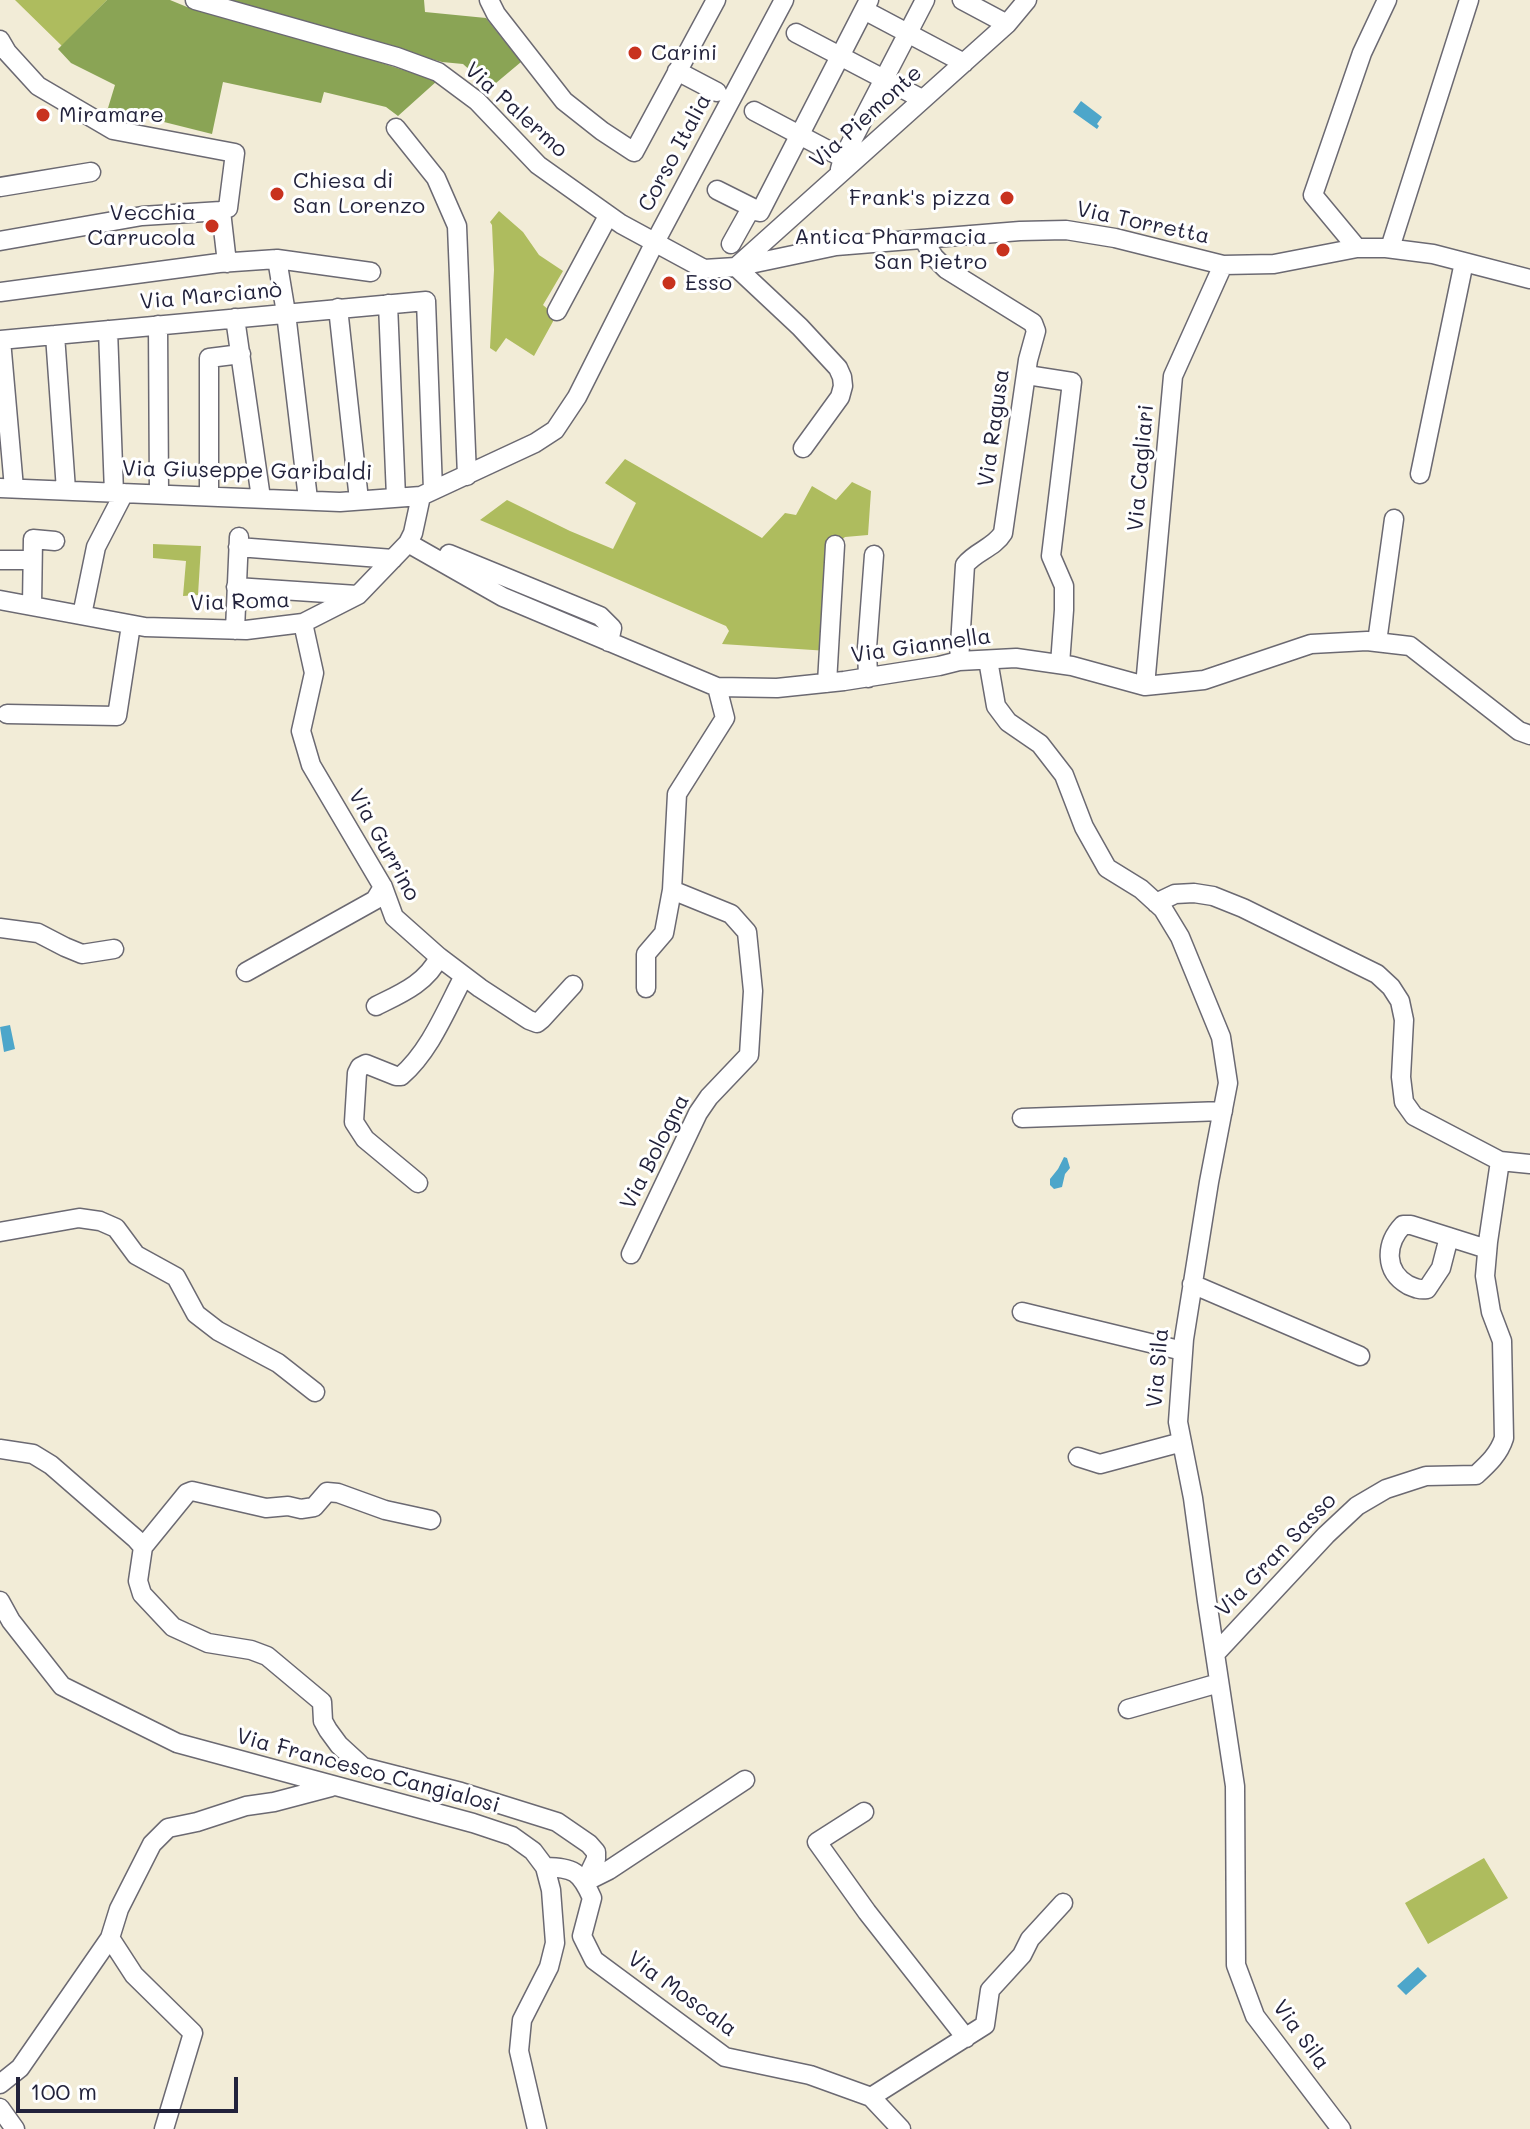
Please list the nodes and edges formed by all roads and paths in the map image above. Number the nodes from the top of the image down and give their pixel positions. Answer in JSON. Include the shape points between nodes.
{"nodes":[{"id":1,"x":195,"y":0,"type":"edge"},
{"id":2,"x":489,"y":0,"type":"edge"},
{"id":3,"x":716,"y":0,"type":"edge"},
{"id":4,"x":784,"y":0,"type":"edge"},
{"id":5,"x":925,"y":0,"type":"edge"},
{"id":6,"x":962,"y":0,"type":"edge"},
{"id":7,"x":1027,"y":0,"type":"edge"},
{"id":8,"x":1387,"y":0,"type":"edge"},
{"id":9,"x":1469,"y":0,"type":"edge"},
{"id":10,"x":866,"y":5,"type":"edge"},
{"id":11,"x":1007,"y":24,"type":"junction"},
{"id":12,"x":796,"y":33,"type":"dead end"},
{"id":13,"x":908,"y":33,"type":"junction"},
{"id":14,"x":2,"y":49,"type":"edge"},
{"id":15,"x":841,"y":56,"type":"junction"},
{"id":16,"x":964,"y":63,"type":"junction"},
{"id":17,"x":677,"y":71,"type":"junction"},
{"id":18,"x":884,"y":79,"type":"junction"},
{"id":19,"x":717,"y":92,"type":"dead end"},
{"id":20,"x":922,"y":99,"type":"junction"},
{"id":21,"x":754,"y":111,"type":"dead end"},
{"id":22,"x":396,"y":128,"type":"dead end"},
{"id":23,"x":801,"y":135,"type":"junction"},
{"id":24,"x":841,"y":165,"type":"junction"},
{"id":25,"x":91,"y":172,"type":"dead end"},
{"id":26,"x":0,"y":187,"type":"edge"},
{"id":27,"x":717,"y":190,"type":"dead end"},
{"id":28,"x":755,"y":209,"type":"junction"},
{"id":29,"x":225,"y":210,"type":"junction"},
{"id":30,"x":608,"y":216,"type":"junction"},
{"id":31,"x":923,"y":239,"type":"junction"},
{"id":32,"x":0,"y":241,"type":"edge"},
{"id":33,"x":654,"y":244,"type":"junction"},
{"id":34,"x":731,"y":244,"type":"dead end"},
{"id":35,"x":1357,"y":248,"type":"junction"},
{"id":36,"x":1390,"y":248,"type":"junction"},
{"id":37,"x":277,"y":259,"type":"junction"},
{"id":38,"x":1464,"y":262,"type":"junction"},
{"id":39,"x":227,"y":263,"type":"junction"},
{"id":40,"x":1223,"y":265,"type":"junction"},
{"id":41,"x":736,"y":267,"type":"junction"},
{"id":42,"x":371,"y":272,"type":"dead end"},
{"id":43,"x":1530,"y":279,"type":"edge"},
{"id":44,"x":0,"y":292,"type":"edge"},
{"id":45,"x":426,"y":301,"type":"joint"},
{"id":46,"x":388,"y":304,"type":"junction"},
{"id":47,"x":338,"y":308,"type":"junction"},
{"id":48,"x":557,"y":311,"type":"dead end"},
{"id":49,"x":286,"y":313,"type":"junction"},
{"id":50,"x":235,"y":318,"type":"junction"},
{"id":51,"x":158,"y":325,"type":"junction"},
{"id":52,"x":108,"y":330,"type":"junction"},
{"id":53,"x":55,"y":335,"type":"junction"},
{"id":54,"x":1,"y":340,"type":"edge"},
{"id":55,"x":241,"y":354,"type":"junction"},
{"id":56,"x":1027,"y":375,"type":"junction"},
{"id":57,"x":803,"y":448,"type":"dead end"},
{"id":58,"x":1420,"y":474,"type":"dead end"},
{"id":59,"x":467,"y":476,"type":"junction"},
{"id":60,"x":7,"y":488,"type":"edge"},
{"id":61,"x":66,"y":490,"type":"junction"},
{"id":62,"x":119,"y":493,"type":"junction"},
{"id":63,"x":427,"y":493,"type":"junction"},
{"id":64,"x":159,"y":494,"type":"junction"},
{"id":65,"x":209,"y":496,"type":"junction"},
{"id":66,"x":396,"y":497,"type":"junction"},
{"id":67,"x":261,"y":498,"type":"junction"},
{"id":68,"x":308,"y":499,"type":"junction"},
{"id":69,"x":359,"y":500,"type":"junction"},
{"id":70,"x":1394,"y":519,"type":"dead end"},
{"id":71,"x":55,"y":541,"type":"dead end"},
{"id":72,"x":408,"y":543,"type":"junction"},
{"id":73,"x":835,"y":545,"type":"dead end"},
{"id":74,"x":449,"y":554,"type":"dead end"},
{"id":75,"x":874,"y":555,"type":"dead end"},
{"id":76,"x":393,"y":559,"type":"junction"},
{"id":77,"x":0,"y":560,"type":"edge"},
{"id":78,"x":32,"y":560,"type":"junction"},
{"id":79,"x":236,"y":587,"type":"junction"},
{"id":80,"x":358,"y":595,"type":"junction"},
{"id":81,"x":0,"y":600,"type":"edge"},
{"id":82,"x":32,"y":606,"type":"junction"},
{"id":83,"x":82,"y":615,"type":"junction"},
{"id":84,"x":303,"y":623,"type":"junction"},
{"id":85,"x":131,"y":625,"type":"junction"},
{"id":86,"x":235,"y":630,"type":"junction"},
{"id":87,"x":609,"y":642,"type":"junction"},
{"id":88,"x":1377,"y":642,"type":"junction"},
{"id":89,"x":988,"y":660,"type":"junction"},
{"id":90,"x":959,"y":661,"type":"junction"},
{"id":91,"x":1060,"y":664,"type":"junction"},
{"id":92,"x":868,"y":678,"type":"junction"},
{"id":93,"x":827,"y":683,"type":"junction"},
{"id":94,"x":1145,"y":686,"type":"junction"},
{"id":95,"x":717,"y":687,"type":"junction"},
{"id":96,"x":7,"y":714,"type":"dead end"},
{"id":97,"x":1530,"y":735,"type":"edge"},
{"id":98,"x":383,"y":887,"type":"junction"},
{"id":99,"x":672,"y":890,"type":"junction"},
{"id":100,"x":1156,"y":903,"type":"junction"},
{"id":101,"x":0,"y":928,"type":"edge"},
{"id":102,"x":114,"y":949,"type":"dead end"},
{"id":103,"x":439,"y":957,"type":"junction"},
{"id":104,"x":246,"y":972,"type":"dead end"},
{"id":105,"x":464,"y":976,"type":"junction"},
{"id":106,"x":573,"y":985,"type":"dead end"},
{"id":107,"x":646,"y":988,"type":"dead end"},
{"id":108,"x":376,"y":1006,"type":"dead end"},
{"id":109,"x":1223,"y":1111,"type":"junction"},
{"id":110,"x":1022,"y":1118,"type":"dead end"},
{"id":111,"x":1500,"y":1161,"type":"junction"},
{"id":112,"x":1530,"y":1164,"type":"edge"},
{"id":113,"x":418,"y":1183,"type":"dead end"},
{"id":114,"x":0,"y":1232,"type":"edge"},
{"id":115,"x":1449,"y":1237,"type":"dead end"},
{"id":116,"x":1487,"y":1249,"type":"junction"},
{"id":117,"x":631,"y":1254,"type":"dead end"},
{"id":118,"x":1192,"y":1284,"type":"junction"},
{"id":119,"x":1022,"y":1312,"type":"dead end"},
{"id":120,"x":1183,"y":1351,"type":"junction"},
{"id":121,"x":1360,"y":1356,"type":"dead end"},
{"id":122,"x":315,"y":1392,"type":"dead end"},
{"id":123,"x":1182,"y":1442,"type":"junction"},
{"id":124,"x":0,"y":1449,"type":"edge"},
{"id":125,"x":1078,"y":1457,"type":"dead end"},
{"id":126,"x":431,"y":1520,"type":"dead end"},
{"id":127,"x":143,"y":1547,"type":"junction"},
{"id":128,"x":0,"y":1601,"type":"edge"},
{"id":129,"x":1215,"y":1654,"type":"junction"},
{"id":130,"x":1219,"y":1683,"type":"junction"},
{"id":131,"x":1128,"y":1709,"type":"dead end"},
{"id":132,"x":745,"y":1780,"type":"dead end"},
{"id":133,"x":334,"y":1786,"type":"junction"},
{"id":134,"x":864,"y":1812,"type":"dead end"},
{"id":135,"x":545,"y":1867,"type":"junction"},
{"id":136,"x":585,"y":1882,"type":"junction"},
{"id":137,"x":1063,"y":1903,"type":"dead end"},
{"id":138,"x":110,"y":1938,"type":"junction"},
{"id":139,"x":966,"y":2038,"type":"junction"},
{"id":140,"x":0,"y":2084,"type":"edge"},
{"id":141,"x":871,"y":2097,"type":"junction"},
{"id":142,"x":0,"y":2108,"type":"edge"},
{"id":143,"x":15,"y":2129,"type":"edge"},
{"id":144,"x":164,"y":2129,"type":"edge"},
{"id":145,"x":537,"y":2129,"type":"edge"},
{"id":146,"x":901,"y":2129,"type":"edge"},
{"id":147,"x":1341,"y":2129,"type":"edge"}],
"edges":[{"from":1,"to":30,"type":"street","name":"Via Palermo","via":[[438,72],[477,101],[538,165]]},
{"from":2,"to":17,"type":"street","via":[[564,101],[634,152]]},
{"from":3,"to":17,"type":"street"},
{"from":4,"to":33,"type":"street","name":"Corso Italia"},
{"from":5,"to":13,"type":"street"},
{"from":6,"to":11,"type":"street"},
{"from":7,"to":11,"type":"street","name":"Via Piemonte"},
{"from":8,"to":35,"type":"street","via":[[1362,53],[1313,195]]},
{"from":9,"to":36,"type":"street"},
{"from":10,"to":13,"type":"street"},
{"from":10,"to":15,"type":"street"},
{"from":11,"to":16,"type":"street","name":"Via Piemonte"},
{"from":12,"to":15,"type":"street"},
{"from":13,"to":16,"type":"street"},
{"from":13,"to":18,"type":"street"},
{"from":14,"to":29,"type":"street","via":[[38,86],[113,130],[235,153]]},
{"from":15,"to":18,"type":"street"},
{"from":15,"to":23,"type":"street"},
{"from":16,"to":20,"type":"street","name":"Via Piemonte"},
{"from":17,"to":19,"type":"street"},
{"from":18,"to":20,"type":"street"},
{"from":18,"to":24,"type":"street"},
{"from":20,"to":24,"type":"street","name":"Via Piemonte"},
{"from":21,"to":23,"type":"street"},
{"from":22,"to":59,"type":"street","via":[[436,178],[457,226]]},
{"from":23,"to":24,"type":"street"},
{"from":23,"to":28,"type":"street","via":[[760,212]]},
{"from":24,"to":41,"type":"street","name":"Via Piemonte"},
{"from":25,"to":26,"type":"street"},
{"from":27,"to":28,"type":"street"},
{"from":28,"to":34,"type":"street"},
{"from":29,"to":32,"type":"street","via":[[142,216]]},
{"from":29,"to":39,"type":"street"},
{"from":30,"to":33,"type":"street","name":"Via Palermo"},
{"from":30,"to":48,"type":"street"},
{"from":31,"to":40,"type":"street","name":"Via Torretta","via":[[1066,230]]},
{"from":31,"to":41,"type":"street","name":"Via Torretta","via":[[836,246]]},
{"from":31,"to":56,"type":"street","name":"Via Ragusa","via":[[946,269],[1033,323]]},
{"from":33,"to":41,"type":"street","name":"Via Torretta","via":[[704,269]]},
{"from":33,"to":59,"type":"street","name":"Via Giuseppe Garibaldi","via":[[555,430]]},
{"from":35,"to":36,"type":"street","name":"Via Torretta"},
{"from":35,"to":40,"type":"street","name":"Via Torretta","via":[[1274,264]]},
{"from":36,"to":38,"type":"street","name":"Via Torretta"},
{"from":37,"to":39,"type":"street"},
{"from":37,"to":42,"type":"street"},
{"from":37,"to":49,"type":"street"},
{"from":38,"to":43,"type":"street","name":"Via Torretta"},
{"from":38,"to":58,"type":"street"},
{"from":39,"to":44,"type":"street"},
{"from":40,"to":94,"type":"street","name":"Via Cagliari","via":[[1173,376]]},
{"from":41,"to":57,"type":"street","via":[[800,327],[842,377],[840,397]]},
{"from":45,"to":46,"type":"street","name":"Via Marcianò"},
{"from":45,"to":63,"type":"street","name":"Via Roma"},
{"from":46,"to":47,"type":"street","name":"Via Marcianò"},
{"from":46,"to":66,"type":"street"},
{"from":47,"to":49,"type":"street","name":"Via Marcianò"},
{"from":47,"to":69,"type":"street"},
{"from":49,"to":50,"type":"street","name":"Via Marcianò"},
{"from":49,"to":68,"type":"street"},
{"from":50,"to":51,"type":"street","name":"Via Marcianò"},
{"from":50,"to":55,"type":"street"},
{"from":51,"to":52,"type":"street","name":"Via Marcianò"},
{"from":51,"to":64,"type":"street"},
{"from":52,"to":53,"type":"street","name":"Via Marcianò"},
{"from":52,"to":62,"type":"street"},
{"from":53,"to":54,"type":"street","name":"Via Marcianò"},
{"from":53,"to":61,"type":"street"},
{"from":54,"to":60,"type":"street"},
{"from":55,"to":65,"type":"street","via":[[209,358]]},
{"from":55,"to":67,"type":"street"},
{"from":56,"to":90,"type":"street","name":"Via Ragusa","via":[[1003,533],[965,565]]},
{"from":56,"to":91,"type":"street","via":[[1072,382],[1051,556],[1064,586]]},
{"from":59,"to":63,"type":"street","name":"Via Giuseppe Garibaldi"},
{"from":60,"to":61,"type":"street","name":"Via Giuseppe Garibaldi"},
{"from":61,"to":62,"type":"street","name":"Via Giuseppe Garibaldi"},
{"from":62,"to":64,"type":"street","name":"Via Giuseppe Garibaldi"},
{"from":62,"to":83,"type":"street","via":[[96,547]]},
{"from":63,"to":66,"type":"street","name":"Via Giuseppe Garibaldi"},
{"from":63,"to":72,"type":"street","name":"Via Roma"},
{"from":64,"to":65,"type":"street","name":"Via Giuseppe Garibaldi"},
{"from":65,"to":67,"type":"street","name":"Via Giuseppe Garibaldi"},
{"from":66,"to":69,"type":"street","name":"Via Giuseppe Garibaldi"},
{"from":67,"to":68,"type":"street","name":"Via Giuseppe Garibaldi"},
{"from":68,"to":69,"type":"street","name":"Via Giuseppe Garibaldi"},
{"from":70,"to":88,"type":"street"},
{"from":71,"to":78,"type":"street","via":[[33,539]]},
{"from":72,"to":76,"type":"street","name":"Via Roma"},
{"from":72,"to":87,"type":"street","name":"Via Giannella","via":[[503,597]]},
{"from":73,"to":93,"type":"street"},
{"from":74,"to":87,"type":"street","via":[[600,616],[612,628]]},
{"from":75,"to":92,"type":"street"},
{"from":76,"to":79,"type":"street","via":[[239,541]]},
{"from":76,"to":80,"type":"street","name":"Via Roma"},
{"from":77,"to":78,"type":"street"},
{"from":78,"to":82,"type":"street"},
{"from":79,"to":80,"type":"street"},
{"from":79,"to":86,"type":"street"},
{"from":80,"to":84,"type":"street","name":"Via Roma"},
{"from":81,"to":82,"type":"street","name":"Via Roma"},
{"from":82,"to":83,"type":"street","name":"Via Roma"},
{"from":83,"to":85,"type":"street","name":"Via Roma"},
{"from":84,"to":86,"type":"street","name":"Via Roma"},
{"from":84,"to":98,"type":"street","name":"Via Gurrino","via":[[314,673],[301,731],[311,765]]},
{"from":85,"to":86,"type":"street","name":"Via Roma"},
{"from":85,"to":96,"type":"street","via":[[117,716]]},
{"from":87,"to":95,"type":"street","name":"Via Giannella"},
{"from":88,"to":94,"type":"street","name":"Via Giannella","via":[[1311,644],[1204,680]]},
{"from":88,"to":97,"type":"street","name":"Via Giannella","via":[[1410,646]]},
{"from":89,"to":90,"type":"street","name":"Via Giannella"},
{"from":89,"to":91,"type":"street","name":"Via Giannella"},
{"from":89,"to":100,"type":"street","name":"Via Sila","via":[[996,706],[1008,722],[1040,744],[1064,775],[1107,868]]},
{"from":90,"to":92,"type":"street","name":"Via Giannella"},
{"from":91,"to":94,"type":"street","name":"Via Giannella"},
{"from":92,"to":93,"type":"street","name":"Via Giannella"},
{"from":93,"to":95,"type":"street","name":"Via Giannella"},
{"from":95,"to":99,"type":"street","via":[[725,718],[677,794]]},
{"from":98,"to":103,"type":"street","name":"Via Gurrino","via":[[394,917]]},
{"from":98,"to":104,"type":"street","via":[[375,900]]},
{"from":99,"to":107,"type":"street","via":[[664,933],[646,954]]},
{"from":99,"to":117,"type":"street","name":"Via Bologna","via":[[731,914],[747,932],[753,991],[749,1055],[698,1113]]},
{"from":100,"to":109,"type":"street","name":"Via Sila","via":[[1180,937],[1221,1037],[1228,1083]]},
{"from":100,"to":111,"type":"street","via":[[1175,894],[1213,896],[1377,974],[1400,1001],[1404,1102],[1425,1124]]},
{"from":101,"to":102,"type":"street","via":[[38,933],[82,954]]},
{"from":103,"to":105,"type":"street","name":"Via Gurrino"},
{"from":103,"to":108,"type":"street","via":[[432,971]]},
{"from":105,"to":106,"type":"street","name":"Via Gurrino","via":[[537,1023]]},
{"from":105,"to":113,"type":"street","via":[[408,1070],[396,1076],[366,1064],[357,1073],[354,1122],[365,1139]]},
{"from":109,"to":110,"type":"street"},
{"from":109,"to":118,"type":"street","name":"Via Sila"},
{"from":111,"to":112,"type":"street"},
{"from":111,"to":116,"type":"street","name":"Via Gran Sasso"},
{"from":114,"to":122,"type":"street","via":[[79,1218],[116,1228],[136,1255],[176,1277],[196,1314]]},
{"from":115,"to":116,"type":"street"},
{"from":116,"to":129,"type":"street","name":"Via Gran Sasso","via":[[1485,1276],[1502,1341],[1501,1448],[1476,1475],[1426,1476],[1386,1489],[1357,1506]]},
{"from":118,"to":120,"type":"street","name":"Via Sila"},
{"from":118,"to":121,"type":"street"},
{"from":119,"to":120,"type":"street"},
{"from":120,"to":123,"type":"street","name":"Via Sila","via":[[1178,1422]]},
{"from":123,"to":125,"type":"street","via":[[1100,1464]]},
{"from":123,"to":129,"type":"street","name":"Via Sila"},
{"from":124,"to":127,"type":"street","via":[[33,1454],[51,1465]]},
{"from":126,"to":127,"type":"street","via":[[338,1493],[327,1492],[314,1507],[301,1509],[266,1508],[192,1491]]},
{"from":127,"to":136,"type":"street","name":"Via Moscala","via":[[138,1581],[142,1594],[173,1627],[208,1643],[267,1656],[322,1702],[328,1730],[363,1767],[557,1822],[596,1852]]},
{"from":128,"to":133,"type":"street","name":"Via Francesco Cangialosi","via":[[62,1686],[177,1743]]},
{"from":129,"to":130,"type":"street","name":"Via Sila"},
{"from":130,"to":131,"type":"street"},
{"from":130,"to":147,"type":"street","name":"Via Sila","via":[[1235,1786],[1236,1965],[1255,2016]]},
{"from":132,"to":136,"type":"street"},
{"from":133,"to":135,"type":"street","name":"Via Francesco Cangialosi","via":[[512,1836]]},
{"from":133,"to":138,"type":"street","via":[[168,1828],[152,1844]]},
{"from":134,"to":139,"type":"street","via":[[817,1842]]},
{"from":135,"to":136,"type":"street","via":[[569,1868]]},
{"from":135,"to":145,"type":"street","via":[[555,1943],[522,2020],[519,2051]]},
{"from":136,"to":141,"type":"street","name":"Via Moscala","via":[[592,1898],[582,1936],[594,1960],[725,2057],[810,2075]]},
{"from":137,"to":139,"type":"street","via":[[990,1990],[985,2025]]},
{"from":138,"to":140,"type":"street","via":[[20,2068]]},
{"from":138,"to":144,"type":"street","via":[[134,1975],[193,2033]]},
{"from":139,"to":141,"type":"street"},
{"from":141,"to":146,"type":"street","name":"Via Moscala"},
{"from":142,"to":143,"type":"street"}]}
